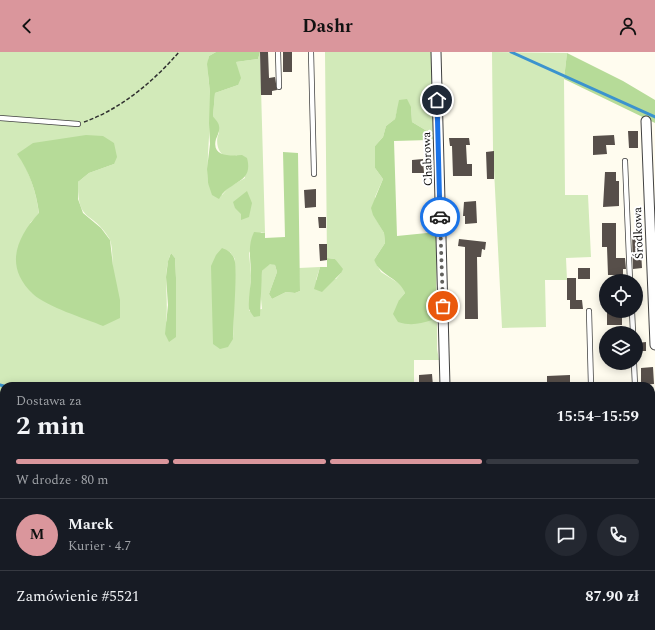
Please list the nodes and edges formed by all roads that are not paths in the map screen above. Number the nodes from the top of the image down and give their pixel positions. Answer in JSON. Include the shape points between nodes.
{"nodes":[{"id":1,"x":278,"y":52,"type":"edge"},
{"id":2,"x":311,"y":52,"type":"edge"},
{"id":3,"x":436,"y":52,"type":"edge"},
{"id":4,"x":279,"y":87,"type":"dead end"},
{"id":5,"x":0,"y":118,"type":"edge"},
{"id":6,"x":646,"y":121,"type":"dead end"},
{"id":7,"x":78,"y":124,"type":"road end"},
{"id":8,"x":625,"y":161,"type":"dead end"},
{"id":9,"x":314,"y":174,"type":"dead end"},
{"id":10,"x":630,"y":274,"type":"edge"},
{"id":11,"x":589,"y":311,"type":"dead end"},
{"id":12,"x":655,"y":345,"type":"edge"},
{"id":13,"x":634,"y":370,"type":"edge"},
{"id":14,"x":445,"y":382,"type":"edge"},
{"id":15,"x":591,"y":382,"type":"edge"},
{"id":16,"x":635,"y":382,"type":"edge"}],
"edges":[{"from":1,"to":4,"type":"lane"},
{"from":2,"to":9,"type":"lane"},
{"from":3,"to":14,"type":"street","name":"Chabrowa"},
{"from":5,"to":7,"type":"lane"},
{"from":6,"to":12,"type":"street","name":"Środkowa"},
{"from":8,"to":10,"type":"lane"},
{"from":11,"to":15,"type":"lane"},
{"from":13,"to":16,"type":"lane"}]}
